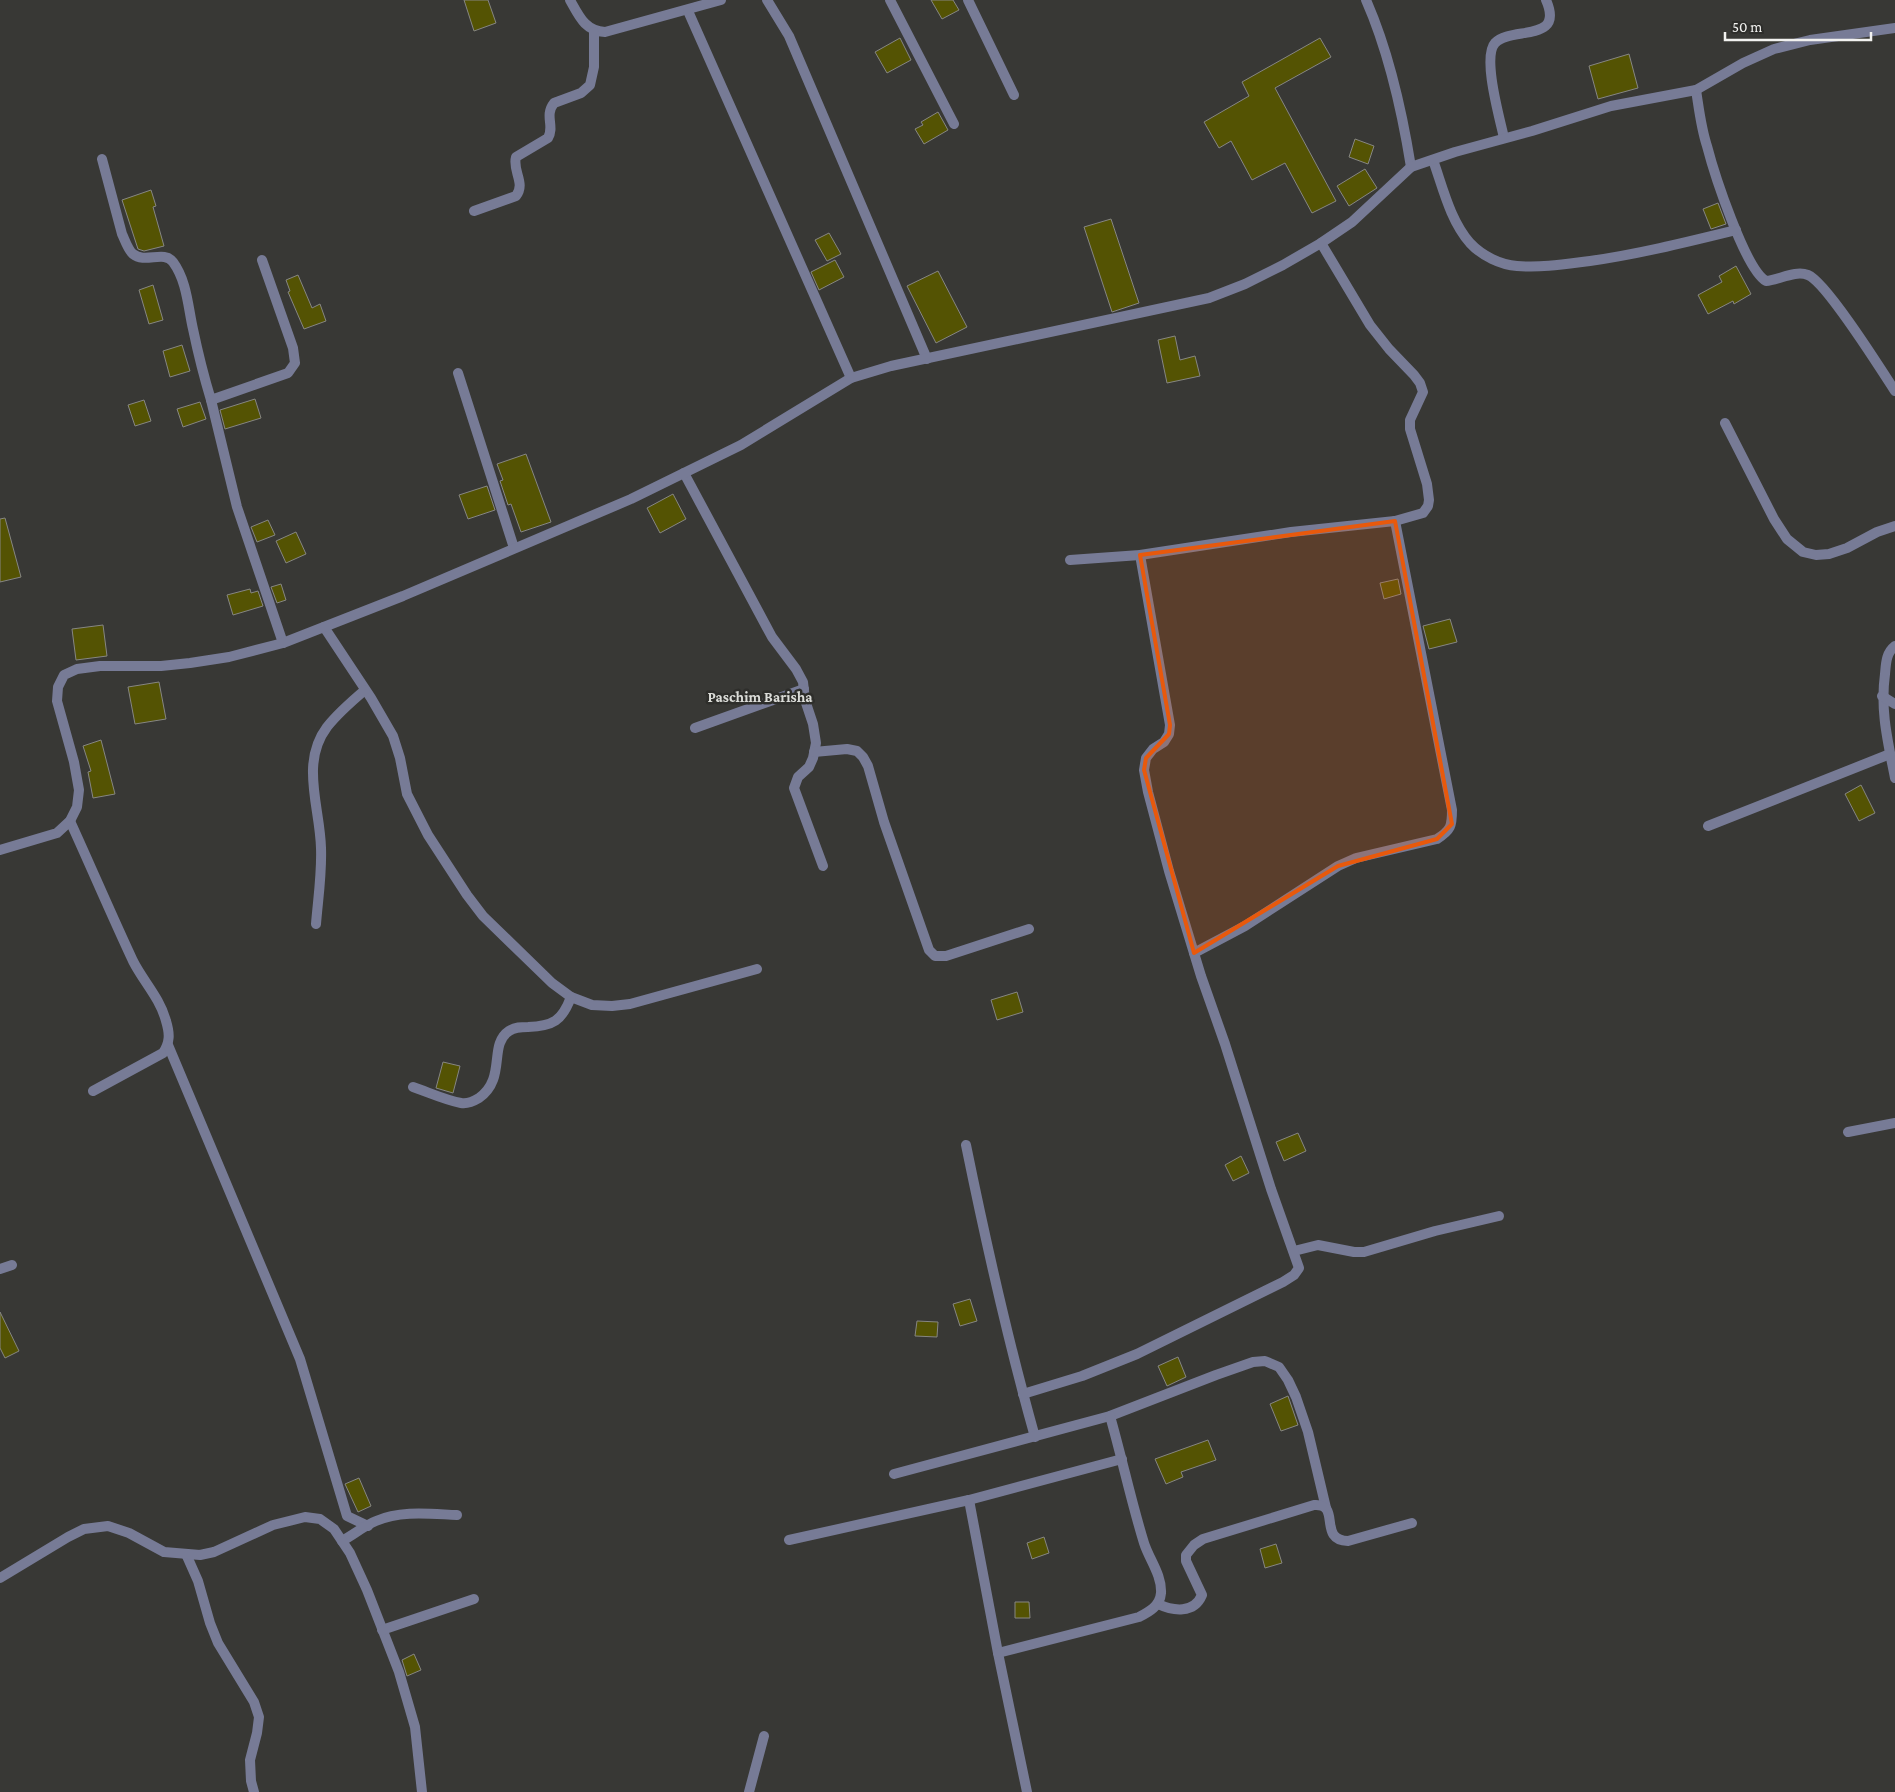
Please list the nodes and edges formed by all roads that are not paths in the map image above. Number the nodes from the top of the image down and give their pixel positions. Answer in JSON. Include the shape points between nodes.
{"nodes":[{"id":1,"x":570,"y":0,"type":"edge"},
{"id":2,"x":722,"y":0,"type":"edge"},
{"id":3,"x":768,"y":0,"type":"edge"},
{"id":4,"x":890,"y":0,"type":"edge"},
{"id":5,"x":968,"y":0,"type":"edge"},
{"id":6,"x":1366,"y":0,"type":"edge"},
{"id":7,"x":1546,"y":0,"type":"edge"},
{"id":8,"x":688,"y":10,"type":"junction"},
{"id":9,"x":1895,"y":28,"type":"edge"},
{"id":10,"x":594,"y":32,"type":"junction"},
{"id":11,"x":1696,"y":90,"type":"junction"},
{"id":12,"x":1014,"y":95,"type":"dead end"},
{"id":13,"x":954,"y":124,"type":"dead end"},
{"id":14,"x":1504,"y":138,"type":"junction"},
{"id":15,"x":102,"y":159,"type":"dead end"},
{"id":16,"x":1433,"y":160,"type":"junction"},
{"id":17,"x":1411,"y":168,"type":"junction"},
{"id":18,"x":474,"y":210,"type":"dead end"},
{"id":19,"x":1736,"y":230,"type":"junction"},
{"id":20,"x":1321,"y":243,"type":"junction"},
{"id":21,"x":262,"y":260,"type":"dead end"},
{"id":22,"x":927,"y":359,"type":"junction"},
{"id":23,"x":458,"y":373,"type":"dead end"},
{"id":24,"x":851,"y":378,"type":"junction"},
{"id":25,"x":1895,"y":391,"type":"edge"},
{"id":26,"x":211,"y":400,"type":"junction"},
{"id":27,"x":1725,"y":423,"type":"dead end"},
{"id":28,"x":684,"y":473,"type":"junction"},
{"id":29,"x":1395,"y":521,"type":"junction"},
{"id":30,"x":1895,"y":526,"type":"edge"},
{"id":31,"x":514,"y":548,"type":"junction"},
{"id":32,"x":1140,"y":555,"type":"junction"},
{"id":33,"x":1070,"y":560,"type":"dead end"},
{"id":34,"x":324,"y":627,"type":"junction"},
{"id":35,"x":282,"y":643,"type":"junction"},
{"id":36,"x":1895,"y":646,"type":"edge"},
{"id":37,"x":804,"y":689,"type":"junction"},
{"id":38,"x":365,"y":690,"type":"junction"},
{"id":39,"x":1882,"y":696,"type":"junction"},
{"id":40,"x":1895,"y":704,"type":"edge"},
{"id":41,"x":695,"y":728,"type":"dead end"},
{"id":42,"x":814,"y":752,"type":"junction"},
{"id":43,"x":1890,"y":754,"type":"junction"},
{"id":44,"x":1895,"y":778,"type":"edge"},
{"id":45,"x":70,"y":821,"type":"junction"},
{"id":46,"x":1708,"y":826,"type":"dead end"},
{"id":47,"x":0,"y":850,"type":"edge"},
{"id":48,"x":823,"y":866,"type":"dead end"},
{"id":49,"x":316,"y":924,"type":"dead end"},
{"id":50,"x":1029,"y":929,"type":"dead end"},
{"id":51,"x":1194,"y":954,"type":"junction"},
{"id":52,"x":757,"y":969,"type":"dead end"},
{"id":53,"x":571,"y":998,"type":"junction"},
{"id":54,"x":168,"y":1045,"type":"junction"},
{"id":55,"x":413,"y":1087,"type":"dead end"},
{"id":56,"x":93,"y":1091,"type":"dead end"},
{"id":57,"x":1895,"y":1123,"type":"edge"},
{"id":58,"x":1848,"y":1132,"type":"dead end"},
{"id":59,"x":966,"y":1145,"type":"dead end"},
{"id":60,"x":1499,"y":1216,"type":"dead end"},
{"id":61,"x":1294,"y":1251,"type":"junction"},
{"id":62,"x":12,"y":1265,"type":"dead end"},
{"id":63,"x":0,"y":1269,"type":"edge"},
{"id":64,"x":1023,"y":1394,"type":"junction"},
{"id":65,"x":1110,"y":1416,"type":"junction"},
{"id":66,"x":1035,"y":1437,"type":"junction"},
{"id":67,"x":1122,"y":1459,"type":"junction"},
{"id":68,"x":894,"y":1474,"type":"dead end"},
{"id":69,"x":969,"y":1500,"type":"junction"},
{"id":70,"x":1326,"y":1508,"type":"junction"},
{"id":71,"x":457,"y":1515,"type":"dead end"},
{"id":72,"x":1412,"y":1523,"type":"dead end"},
{"id":73,"x":368,"y":1526,"type":"junction"},
{"id":74,"x":789,"y":1540,"type":"dead end"},
{"id":75,"x":342,"y":1541,"type":"junction"},
{"id":76,"x":186,"y":1554,"type":"junction"},
{"id":77,"x":0,"y":1578,"type":"edge"},
{"id":78,"x":474,"y":1598,"type":"dead end"},
{"id":79,"x":1158,"y":1604,"type":"junction"},
{"id":80,"x":382,"y":1630,"type":"junction"},
{"id":81,"x":998,"y":1653,"type":"junction"},
{"id":82,"x":764,"y":1736,"type":"dead end"},
{"id":83,"x":254,"y":1792,"type":"edge"},
{"id":84,"x":422,"y":1792,"type":"edge"},
{"id":85,"x":749,"y":1792,"type":"edge"},
{"id":86,"x":1027,"y":1792,"type":"edge"}],
"edges":[{"from":1,"to":10,"type":"street"},
{"from":2,"to":8,"type":"street"},
{"from":3,"to":22,"type":"street","via":[[789,36]]},
{"from":4,"to":13,"type":"street"},
{"from":5,"to":12,"type":"street"},
{"from":6,"to":17,"type":"street","via":[[1388,61]]},
{"from":7,"to":14,"type":"street","via":[[1550,15],[1548,23],[1533,32],[1503,38],[1495,43],[1491,52],[1494,90]]},
{"from":8,"to":10,"type":"street","via":[[605,32]]},
{"from":8,"to":24,"type":"street"},
{"from":9,"to":11,"type":"street","via":[[1810,40],[1774,49]]},
{"from":10,"to":18,"type":"street","via":[[594,67],[590,86],[554,103],[548,115],[551,127],[548,138],[516,157],[514,164],[519,192],[516,196]]},
{"from":11,"to":14,"type":"street","via":[[1610,106]]},
{"from":11,"to":19,"type":"street","via":[[1706,146]]},
{"from":14,"to":16,"type":"street"},
{"from":15,"to":26,"type":"street","via":[[122,234],[133,254],[142,258],[166,257],[178,270]]},
{"from":16,"to":17,"type":"street"},
{"from":16,"to":19,"type":"street","via":[[1452,213],[1471,244],[1494,260],[1516,266],[1555,266],[1610,258]]},
{"from":17,"to":20,"type":"street","via":[[1352,222]]},
{"from":19,"to":25,"type":"street","via":[[1766,282],[1799,274],[1809,275],[1820,285]]},
{"from":20,"to":22,"type":"street","via":[[1246,284],[1209,298]]},
{"from":20,"to":29,"type":"street","via":[[1370,325],[1414,374],[1423,392],[1412,414],[1410,429],[1430,500],[1423,512]]},
{"from":21,"to":26,"type":"street","via":[[293,348],[295,364],[288,373]]},
{"from":22,"to":24,"type":"street"},
{"from":23,"to":31,"type":"street"},
{"from":24,"to":28,"type":"street","via":[[741,445]]},
{"from":26,"to":35,"type":"street","via":[[237,507]]},
{"from":27,"to":30,"type":"street","via":[[1774,519],[1787,539],[1803,552],[1829,554]]},
{"from":28,"to":31,"type":"street","via":[[600,513]]},
{"from":28,"to":37,"type":"street","via":[[772,637],[801,675]]},
{"from":29,"to":32,"type":"street","via":[[1291,532]]},
{"from":29,"to":51,"type":"street","via":[[1437,729],[1452,824],[1448,832],[1437,839],[1356,858],[1338,866],[1245,926]]},
{"from":31,"to":34,"type":"street"},
{"from":32,"to":33,"type":"street"},
{"from":32,"to":51,"type":"street","via":[[1170,726],[1164,742],[1146,758],[1144,770]]},
{"from":34,"to":35,"type":"street"},
{"from":34,"to":38,"type":"street"},
{"from":35,"to":45,"type":"street","via":[[190,663],[100,666],[77,669],[64,675],[58,687],[57,701],[79,790],[77,808]]},
{"from":36,"to":39,"type":"street","via":[[1887,657]]},
{"from":37,"to":41,"type":"street"},
{"from":37,"to":42,"type":"street","via":[[816,735]]},
{"from":38,"to":49,"type":"street","via":[[327,727],[318,741],[312,763],[321,848]]},
{"from":38,"to":53,"type":"street","via":[[393,736],[407,794],[446,865],[483,916]]},
{"from":39,"to":40,"type":"street"},
{"from":39,"to":43,"type":"street"},
{"from":42,"to":48,"type":"street","via":[[794,788]]},
{"from":42,"to":50,"type":"street","via":[[847,749],[863,757],[932,954],[946,956]]},
{"from":43,"to":44,"type":"street"},
{"from":43,"to":46,"type":"street"},
{"from":45,"to":47,"type":"street","via":[[57,833]]},
{"from":45,"to":54,"type":"street","via":[[133,961],[166,1018]]},
{"from":51,"to":61,"type":"street","via":[[1270,1189]]},
{"from":52,"to":53,"type":"street","via":[[630,1004],[592,1005]]},
{"from":53,"to":55,"type":"street","via":[[562,1017],[547,1026],[518,1027],[505,1034],[498,1049],[493,1083],[476,1100],[463,1104]]},
{"from":54,"to":56,"type":"street","via":[[163,1053]]},
{"from":54,"to":73,"type":"street","via":[[300,1359],[347,1516]]},
{"from":57,"to":58,"type":"street"},
{"from":59,"to":64,"type":"street"},
{"from":60,"to":61,"type":"street","via":[[1364,1252],[1318,1245]]},
{"from":61,"to":64,"type":"street","via":[[1300,1268],[1283,1282],[1138,1354]]},
{"from":62,"to":63,"type":"street"},
{"from":64,"to":66,"type":"street"},
{"from":65,"to":66,"type":"street"},
{"from":65,"to":67,"type":"street"},
{"from":65,"to":70,"type":"street","via":[[1253,1362],[1265,1361],[1279,1367],[1288,1380],[1303,1416]]},
{"from":66,"to":68,"type":"street"},
{"from":67,"to":69,"type":"street"},
{"from":67,"to":79,"type":"street","via":[[1146,1549],[1160,1582]]},
{"from":69,"to":74,"type":"street"},
{"from":69,"to":81,"type":"street"},
{"from":70,"to":72,"type":"street","via":[[1333,1533],[1341,1541]]},
{"from":70,"to":79,"type":"street","via":[[1321,1504],[1314,1505],[1204,1539],[1186,1555],[1202,1595],[1200,1600],[1190,1607],[1174,1610]]},
{"from":71,"to":73,"type":"street","via":[[392,1516]]},
{"from":73,"to":75,"type":"street"},
{"from":75,"to":76,"type":"street","via":[[334,1529],[320,1519],[305,1517],[273,1525],[214,1552]]},
{"from":75,"to":80,"type":"street"},
{"from":76,"to":77,"type":"street","via":[[164,1552],[108,1526],[84,1529]]},
{"from":76,"to":83,"type":"street","via":[[218,1643],[254,1702],[258,1716],[250,1760]]},
{"from":78,"to":80,"type":"street"},
{"from":79,"to":81,"type":"street","via":[[1139,1617]]},
{"from":80,"to":84,"type":"street","via":[[415,1727]]},
{"from":81,"to":86,"type":"street"},
{"from":82,"to":85,"type":"street"}]}
